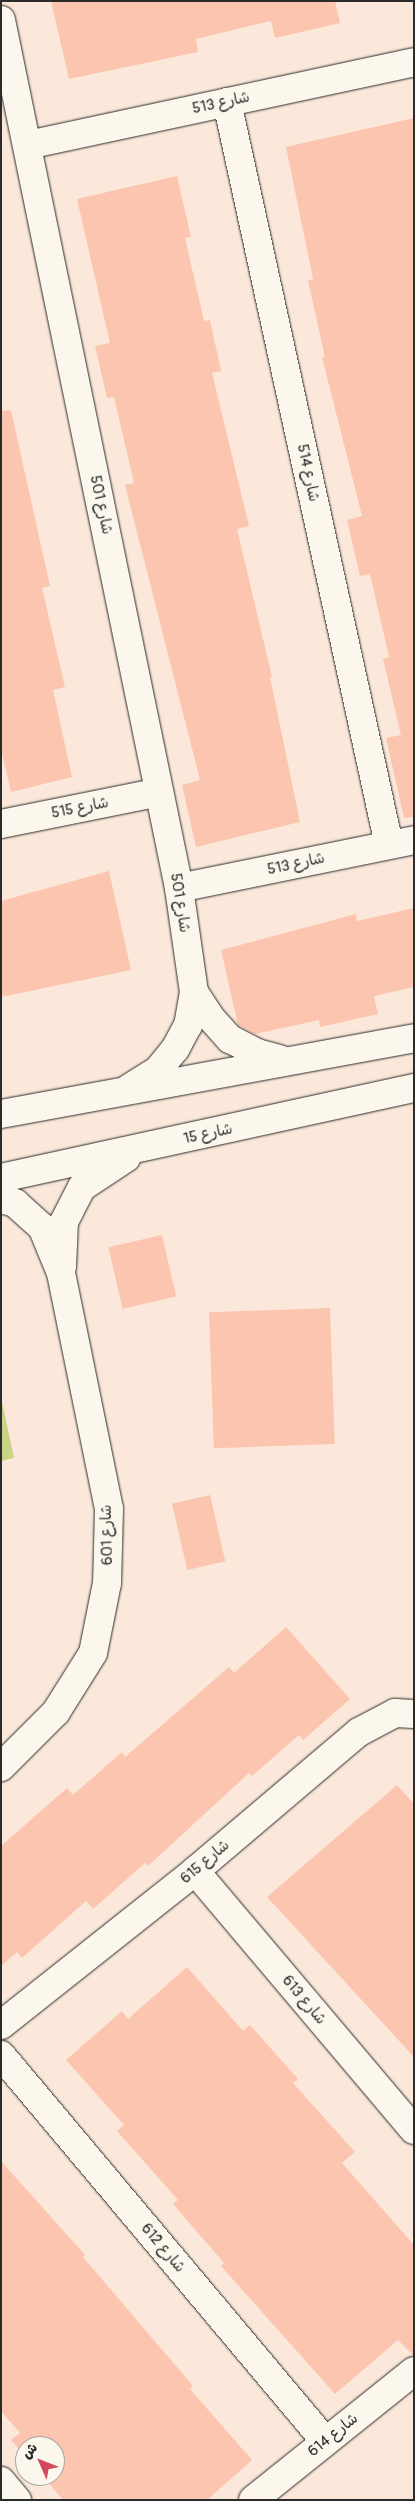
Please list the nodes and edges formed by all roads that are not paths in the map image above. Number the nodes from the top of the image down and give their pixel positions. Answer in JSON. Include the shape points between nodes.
{"nodes":[{"id":1,"x":1,"y":20,"type":"edge"},
{"id":2,"x":414,"y":62,"type":"edge"},
{"id":3,"x":227,"y":102,"type":"junction"},
{"id":4,"x":28,"y":145,"type":"junction"},
{"id":5,"x":159,"y":792,"type":"junction"},
{"id":6,"x":1,"y":824,"type":"edge"},
{"id":7,"x":402,"y":842,"type":"edge"},
{"id":8,"x":179,"y":888,"type":"junction"},
{"id":9,"x":194,"y":992,"type":"junction"},
{"id":10,"x":414,"y":1038,"type":"edge"},
{"id":11,"x":283,"y":1060,"type":"junction"},
{"id":12,"x":129,"y":1088,"type":"junction"},
{"id":13,"x":414,"y":1088,"type":"edge"},
{"id":14,"x":1,"y":1114,"type":"edge"},
{"id":15,"x":139,"y":1149,"type":"junction"},
{"id":16,"x":1,"y":1178,"type":"edge"},
{"id":17,"x":1,"y":1199,"type":"edge"},
{"id":18,"x":61,"y":1273,"type":"junction"},
{"id":19,"x":414,"y":1714,"type":"edge"},
{"id":20,"x":1,"y":1767,"type":"edge"},
{"id":21,"x":194,"y":1871,"type":"junction"},
{"id":22,"x":1,"y":2025,"type":"edge"},
{"id":23,"x":1,"y":2055,"type":"edge"},
{"id":24,"x":414,"y":2130,"type":"edge"},
{"id":25,"x":414,"y":2371,"type":"edge"},
{"id":26,"x":326,"y":2441,"type":"junction"},
{"id":27,"x":1,"y":2481,"type":"edge"},
{"id":28,"x":17,"y":2500,"type":"edge"},
{"id":29,"x":252,"y":2500,"type":"edge"}],
"edges":[{"from":1,"to":4,"type":"street","name":"شارع 501"},
{"from":2,"to":3,"type":"street","name":"شارع 513"},
{"from":3,"to":4,"type":"street","name":"شارع 513"},
{"from":3,"to":7,"type":"street","name":"شارع 514"},
{"from":4,"to":5,"type":"street","name":"شارع 501"},
{"from":5,"to":6,"type":"street","name":"شارع 515"},
{"from":5,"to":8,"type":"street","name":"شارع 501"},
{"from":7,"to":8,"type":"street","name":"شارع 513"},
{"from":8,"to":9,"type":"street","name":"شارع 501"},
{"from":9,"to":11,"type":"street","name":"شارع 501","via":[[230,1039],[257,1053]]},
{"from":9,"to":12,"type":"street","name":"شارع 501","via":[[188,1025],[175,1049],[158,1070]]},
{"from":10,"to":11,"type":"street"},
{"from":11,"to":12,"type":"street"},
{"from":12,"to":14,"type":"street"},
{"from":13,"to":15,"type":"street","name":"شارع 15"},
{"from":15,"to":16,"type":"street","name":"شارع 15"},
{"from":15,"to":18,"type":"street","name":"شارع 601","via":[[82,1187],[64,1222]]},
{"from":17,"to":18,"type":"street","name":"شارع 601","via":[[15,1203],[42,1227]]},
{"from":18,"to":20,"type":"street","name":"شارع 601","via":[[109,1509],[107,1583],[93,1653],[56,1712]]},
{"from":19,"to":21,"type":"street","name":"شارع 615","via":[[396,1713],[359,1732]]},
{"from":21,"to":22,"type":"street","name":"شارع 615"},
{"from":21,"to":24,"type":"street","name":"شارع 613"},
{"from":23,"to":26,"type":"street","name":"شارع 612"},
{"from":25,"to":26,"type":"street","name":"شارع 614"},
{"from":26,"to":29,"type":"street","name":"شارع 614"},
{"from":27,"to":28,"type":"street"}]}
